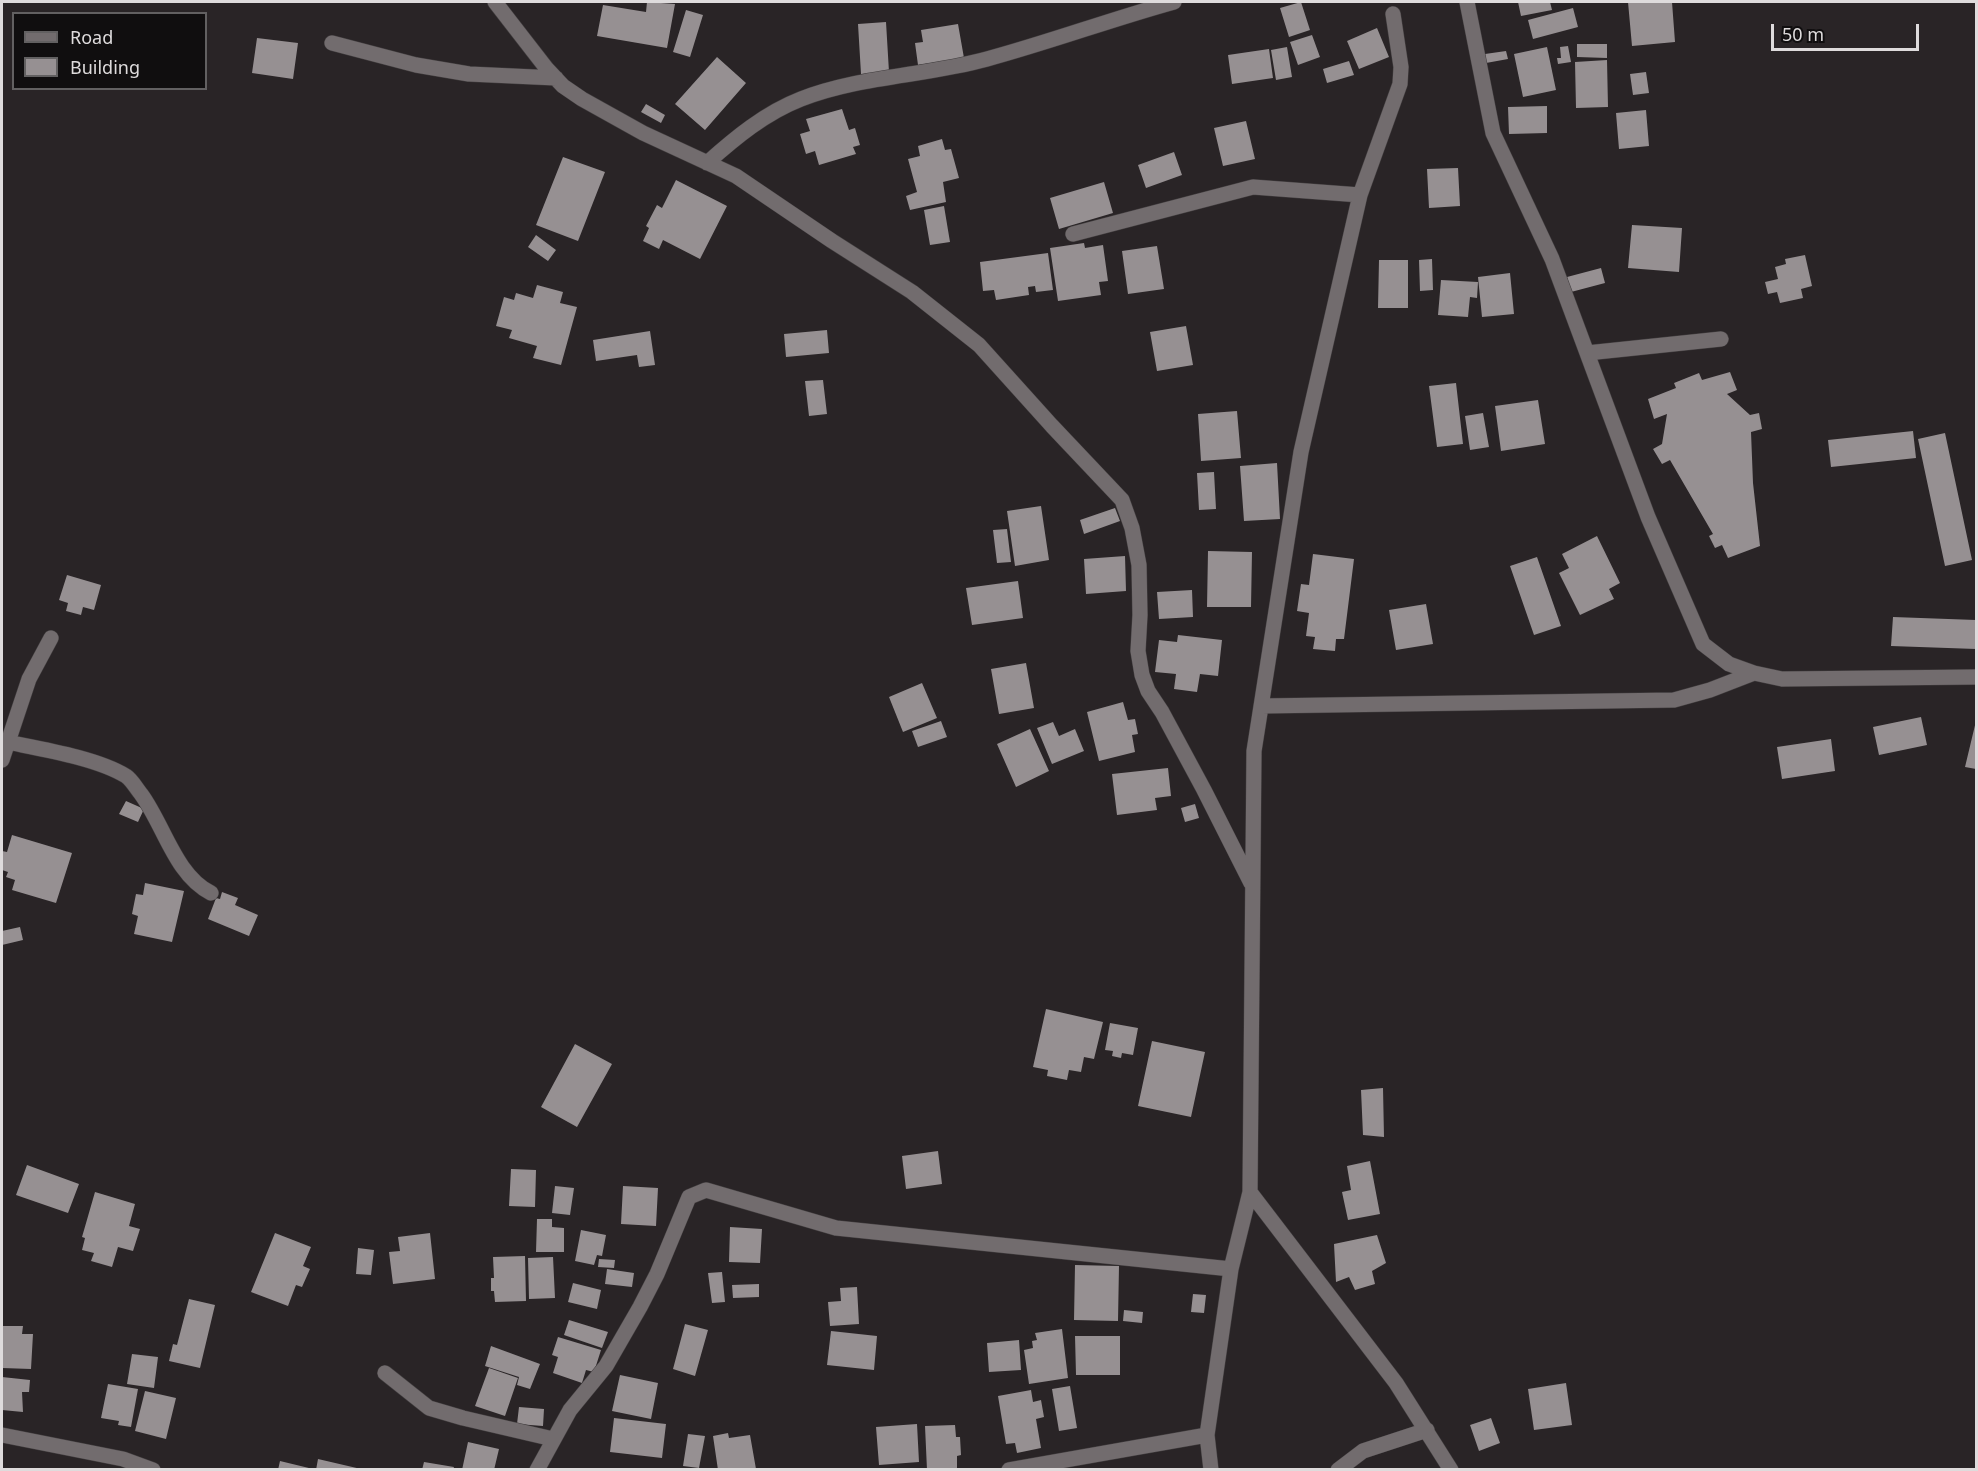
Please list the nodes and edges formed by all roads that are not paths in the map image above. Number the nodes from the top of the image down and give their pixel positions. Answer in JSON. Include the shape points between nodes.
{"nodes":[{"id":1,"x":495,"y":2,"type":"edge"},
{"id":2,"x":1174,"y":2,"type":"edge"},
{"id":3,"x":1467,"y":2,"type":"edge"},
{"id":4,"x":1393,"y":14,"type":"dead end"},
{"id":5,"x":332,"y":43,"type":"dead end"},
{"id":6,"x":556,"y":78,"type":"junction"},
{"id":7,"x":707,"y":163,"type":"junction"},
{"id":8,"x":1360,"y":195,"type":"junction"},
{"id":9,"x":1073,"y":234,"type":"dead end"},
{"id":10,"x":1721,"y":339,"type":"dead end"},
{"id":11,"x":1587,"y":353,"type":"junction"},
{"id":12,"x":51,"y":638,"type":"dead end"},
{"id":13,"x":1754,"y":673,"type":"junction"},
{"id":14,"x":1977,"y":676,"type":"edge"},
{"id":15,"x":1261,"y":706,"type":"junction"},
{"id":16,"x":7,"y":742,"type":"junction"},
{"id":17,"x":2,"y":760,"type":"edge"},
{"id":18,"x":1253,"y":888,"type":"junction"},
{"id":19,"x":211,"y":893,"type":"dead end"},
{"id":20,"x":1250,"y":1192,"type":"junction"},
{"id":21,"x":1231,"y":1269,"type":"junction"},
{"id":22,"x":385,"y":1373,"type":"dead end"},
{"id":23,"x":1427,"y":1430,"type":"junction"},
{"id":24,"x":2,"y":1435,"type":"edge"},
{"id":25,"x":1207,"y":1435,"type":"junction"},
{"id":26,"x":553,"y":1439,"type":"junction"},
{"id":27,"x":153,"y":1470,"type":"edge"},
{"id":28,"x":537,"y":1470,"type":"edge"},
{"id":29,"x":1008,"y":1470,"type":"edge"},
{"id":30,"x":1211,"y":1470,"type":"edge"},
{"id":31,"x":1338,"y":1470,"type":"edge"},
{"id":32,"x":1450,"y":1470,"type":"edge"}],
"edges":[{"from":1,"to":6,"type":"street"},
{"from":2,"to":7,"type":"street","via":[[985,60],[837,87],[800,99],[764,117]]},
{"from":3,"to":11,"type":"street","via":[[1493,133],[1552,259]]},
{"from":4,"to":8,"type":"street","via":[[1400,84]]},
{"from":5,"to":6,"type":"street","via":[[469,74]]},
{"from":6,"to":7,"type":"street","via":[[582,99]]},
{"from":7,"to":18,"type":"street","via":[[736,176],[912,292],[979,345],[1122,500],[1139,565],[1138,651],[1142,675]]},
{"from":8,"to":9,"type":"street","via":[[1253,187]]},
{"from":8,"to":15,"type":"street","via":[[1301,452]]},
{"from":10,"to":11,"type":"street"},
{"from":11,"to":13,"type":"street","via":[[1648,518],[1703,644],[1729,663]]},
{"from":12,"to":16,"type":"street","via":[[29,679]]},
{"from":13,"to":14,"type":"street","via":[[1782,679]]},
{"from":13,"to":15,"type":"street","via":[[1674,700]]},
{"from":15,"to":18,"type":"street","via":[[1254,751]]},
{"from":16,"to":17,"type":"street"},
{"from":16,"to":19,"type":"street","via":[[65,754],[128,777],[187,874]]},
{"from":18,"to":20,"type":"street"},
{"from":20,"to":21,"type":"street"},
{"from":20,"to":23,"type":"street","via":[[1396,1383]]},
{"from":21,"to":25,"type":"street"},
{"from":21,"to":26,"type":"street","via":[[836,1228],[706,1190],[689,1197],[640,1307],[606,1365],[570,1410]]},
{"from":22,"to":26,"type":"street","via":[[429,1408]]},
{"from":23,"to":31,"type":"street","via":[[1363,1451]]},
{"from":23,"to":32,"type":"street"},
{"from":24,"to":27,"type":"street","via":[[123,1459]]},
{"from":25,"to":29,"type":"street"},
{"from":25,"to":30,"type":"street"},
{"from":26,"to":28,"type":"street"}]}
